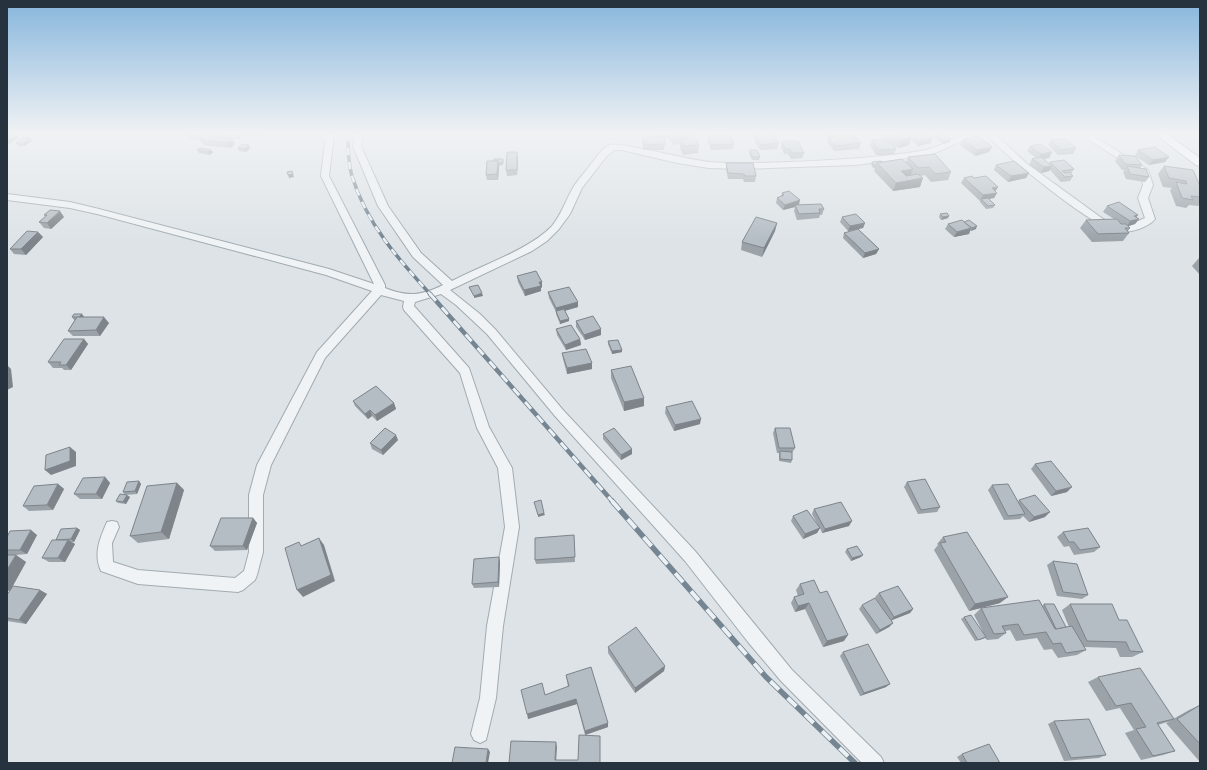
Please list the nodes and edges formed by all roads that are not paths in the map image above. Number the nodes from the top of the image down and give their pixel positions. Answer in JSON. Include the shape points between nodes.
{"nodes":[{"id":1,"x":326,"y":170,"type":"edge"},
{"id":2,"x":367,"y":170,"type":"edge"},
{"id":3,"x":591,"y":170,"type":"edge"},
{"id":4,"x":1030,"y":170,"type":"edge"},
{"id":5,"x":1142,"y":170,"type":"edge"},
{"id":6,"x":7,"y":196,"type":"edge"},
{"id":7,"x":446,"y":288,"type":"junction"},
{"id":8,"x":379,"y":290,"type":"junction"},
{"id":9,"x":410,"y":299,"type":"junction"},
{"id":10,"x":112,"y":527,"type":"dead end"},
{"id":11,"x":480,"y":734,"type":"dead end"},
{"id":12,"x":875,"y":763,"type":"edge"}],
"edges":[{"from":1,"to":8,"type":"street","via":[[325,176],[380,285]]},
{"from":2,"to":7,"type":"street","via":[[382,206],[417,255]]},
{"from":3,"to":7,"type":"street","via":[[578,187],[556,227],[544,239]]},
{"from":4,"to":5,"type":"street","via":[[1100,221],[1118,229],[1131,228],[1150,219],[1143,198],[1148,185],[1145,172]]},
{"from":6,"to":8,"type":"street","via":[[99,212],[329,272]]},
{"from":7,"to":9,"type":"street"},
{"from":7,"to":12,"type":"street","via":[[502,343],[558,411],[689,556],[775,663]]},
{"from":8,"to":9,"type":"street"},
{"from":8,"to":10,"type":"street","via":[[321,355],[264,465],[256,495],[256,552],[250,575],[238,585],[138,577],[106,566],[105,544]]},
{"from":9,"to":11,"type":"street","via":[[408,307],[465,371],[484,428],[505,468],[512,527],[495,626],[488,698]]}]}
